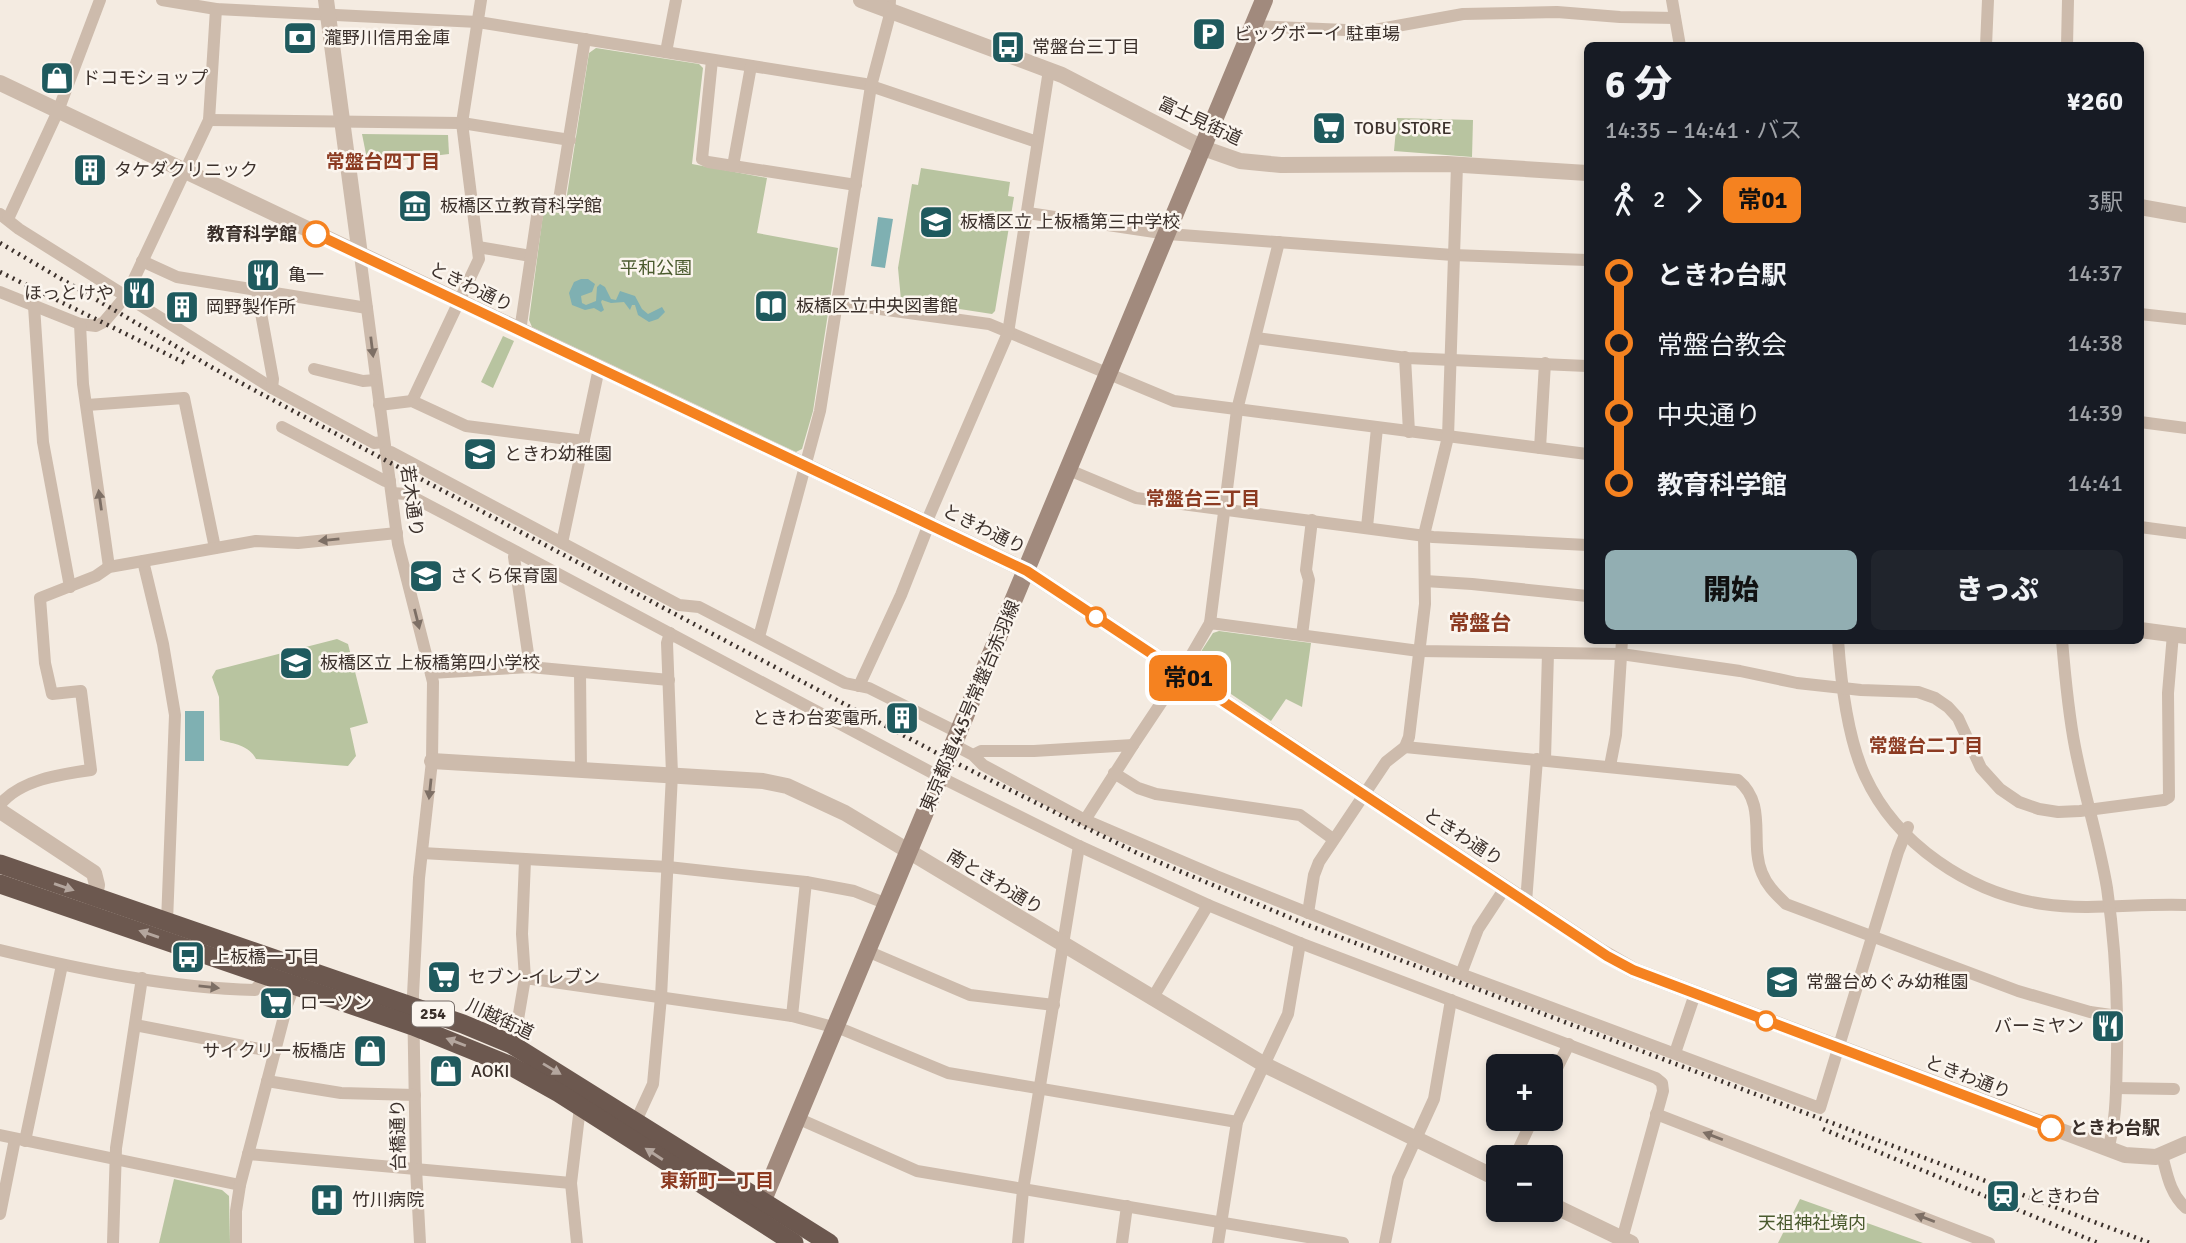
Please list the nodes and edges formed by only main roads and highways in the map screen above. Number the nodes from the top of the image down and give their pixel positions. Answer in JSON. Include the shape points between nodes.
{"nodes":[{"id":1,"x":1264,"y":0,"type":"edge"},
{"id":2,"x":0,"y":864,"type":"edge"},
{"id":3,"x":0,"y":884,"type":"edge"},
{"id":4,"x":93,"y":906,"type":"junction"},
{"id":5,"x":297,"y":976,"type":"junction"},
{"id":6,"x":413,"y":1017,"type":"junction"},
{"id":7,"x":763,"y":1200,"type":"junction"},
{"id":8,"x":755,"y":1219,"type":"junction"},
{"id":9,"x":784,"y":1234,"type":"edge"},
{"id":10,"x":829,"y":1243,"type":"edge"}],
"edges":[{"from":1,"to":7,"type":"main road","name":"東京都道445号常盤台赤羽線"},
{"from":2,"to":4,"type":"highway","name":"川越街道","number":"254","one_way":true},
{"from":3,"to":4,"type":"highway","name":"川越街道","number":"254"},
{"from":4,"to":5,"type":"highway","name":"川越街道","number":"254","via":[[167,922]]},
{"from":5,"to":4,"type":"highway","name":"川越街道","number":"254","one_way":true,"via":[[267,975]]},
{"from":5,"to":6,"type":"highway","name":"川越街道","number":"254"},
{"from":6,"to":7,"type":"highway","name":"川越街道","number":"254","one_way":true,"via":[[463,1024],[511,1044]]},
{"from":8,"to":6,"type":"highway","name":"川越街道","number":"254","one_way":true,"via":[[509,1065]]},
{"from":7,"to":8,"type":"main road","name":"東京都道445号常盤台赤羽線"},
{"from":7,"to":9,"type":"highway","name":"川越街道","number":"254"},
{"from":8,"to":9,"type":"highway","name":"川越街道","number":"254"},
{"from":9,"to":10,"type":"highway","name":"川越街道","number":"254"}]}
